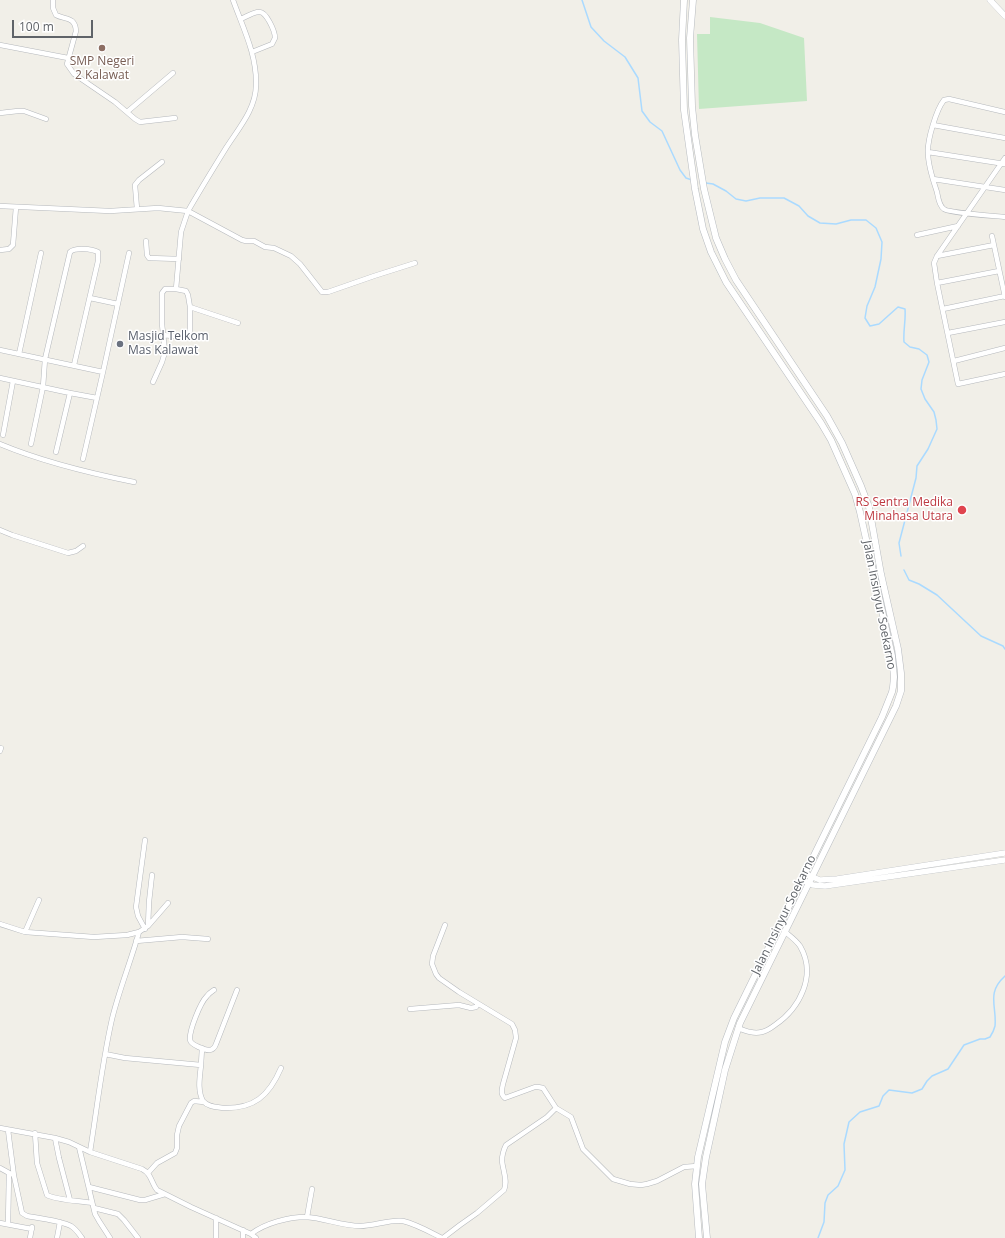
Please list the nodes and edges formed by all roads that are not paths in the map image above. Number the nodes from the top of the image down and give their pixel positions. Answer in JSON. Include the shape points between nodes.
{"nodes":[{"id":1,"x":53,"y":0,"type":"edge"},
{"id":2,"x":233,"y":0,"type":"edge"},
{"id":3,"x":684,"y":0,"type":"edge"},
{"id":4,"x":693,"y":0,"type":"edge"},
{"id":5,"x":990,"y":0,"type":"edge"},
{"id":6,"x":1005,"y":16,"type":"edge"},
{"id":7,"x":241,"y":19,"type":"junction"},
{"id":8,"x":0,"y":45,"type":"edge"},
{"id":9,"x":252,"y":52,"type":"junction"},
{"id":10,"x":68,"y":58,"type":"junction"},
{"id":11,"x":173,"y":73,"type":"dead end"},
{"id":12,"x":127,"y":112,"type":"junction"},
{"id":13,"x":1005,"y":112,"type":"edge"},
{"id":14,"x":0,"y":113,"type":"edge"},
{"id":15,"x":175,"y":118,"type":"dead end"},
{"id":16,"x":46,"y":119,"type":"dead end"},
{"id":17,"x":933,"y":126,"type":"junction"},
{"id":18,"x":1005,"y":138,"type":"edge"},
{"id":19,"x":928,"y":152,"type":"junction"},
{"id":20,"x":1005,"y":158,"type":"edge"},
{"id":21,"x":162,"y":162,"type":"dead end"},
{"id":22,"x":1003,"y":164,"type":"edge"},
{"id":23,"x":702,"y":170,"type":"junction"},
{"id":24,"x":692,"y":172,"type":"junction"},
{"id":25,"x":933,"y":179,"type":"junction"},
{"id":26,"x":985,"y":188,"type":"junction"},
{"id":27,"x":1005,"y":190,"type":"edge"},
{"id":28,"x":0,"y":206,"type":"edge"},
{"id":29,"x":16,"y":207,"type":"junction"},
{"id":30,"x":137,"y":209,"type":"junction"},
{"id":31,"x":188,"y":211,"type":"junction"},
{"id":32,"x":967,"y":213,"type":"junction"},
{"id":33,"x":1005,"y":217,"type":"edge"},
{"id":34,"x":958,"y":226,"type":"junction"},
{"id":35,"x":917,"y":235,"type":"dead end"},
{"id":36,"x":992,"y":236,"type":"dead end"},
{"id":37,"x":146,"y":241,"type":"dead end"},
{"id":38,"x":994,"y":246,"type":"junction"},
{"id":39,"x":0,"y":250,"type":"edge"},
{"id":40,"x":41,"y":253,"type":"dead end"},
{"id":41,"x":128,"y":253,"type":"dead end"},
{"id":42,"x":937,"y":256,"type":"junction"},
{"id":43,"x":179,"y":258,"type":"junction"},
{"id":44,"x":415,"y":263,"type":"dead end"},
{"id":45,"x":999,"y":271,"type":"junction"},
{"id":46,"x":937,"y":283,"type":"junction"},
{"id":47,"x":176,"y":289,"type":"junction"},
{"id":48,"x":1005,"y":296,"type":"edge"},
{"id":49,"x":90,"y":298,"type":"junction"},
{"id":50,"x":118,"y":304,"type":"junction"},
{"id":51,"x":190,"y":307,"type":"junction"},
{"id":52,"x":942,"y":310,"type":"junction"},
{"id":53,"x":1005,"y":322,"type":"edge"},
{"id":54,"x":238,"y":323,"type":"dead end"},
{"id":55,"x":948,"y":333,"type":"junction"},
{"id":56,"x":163,"y":335,"type":"junction"},
{"id":57,"x":1005,"y":348,"type":"edge"},
{"id":58,"x":0,"y":350,"type":"edge"},
{"id":59,"x":19,"y":354,"type":"junction"},
{"id":60,"x":45,"y":359,"type":"junction"},
{"id":61,"x":954,"y":361,"type":"junction"},
{"id":62,"x":74,"y":365,"type":"junction"},
{"id":63,"x":103,"y":372,"type":"junction"},
{"id":64,"x":1005,"y":374,"type":"edge"},
{"id":65,"x":0,"y":378,"type":"edge"},
{"id":66,"x":13,"y":381,"type":"junction"},
{"id":67,"x":153,"y":382,"type":"dead end"},
{"id":68,"x":43,"y":387,"type":"junction"},
{"id":69,"x":70,"y":393,"type":"junction"},
{"id":70,"x":97,"y":398,"type":"junction"},
{"id":71,"x":3,"y":435,"type":"dead end"},
{"id":72,"x":0,"y":444,"type":"edge"},
{"id":73,"x":31,"y":444,"type":"dead end"},
{"id":74,"x":56,"y":452,"type":"dead end"},
{"id":75,"x":83,"y":459,"type":"dead end"},
{"id":76,"x":134,"y":482,"type":"dead end"},
{"id":77,"x":0,"y":530,"type":"edge"},
{"id":78,"x":874,"y":532,"type":"junction"},
{"id":79,"x":865,"y":534,"type":"junction"},
{"id":80,"x":83,"y":546,"type":"dead end"},
{"id":81,"x":145,"y":840,"type":"dead end"},
{"id":82,"x":1005,"y":853,"type":"edge"},
{"id":83,"x":1005,"y":860,"type":"edge"},
{"id":84,"x":152,"y":875,"type":"dead end"},
{"id":85,"x":803,"y":877,"type":"junction"},
{"id":86,"x":809,"y":880,"type":"junction"},
{"id":87,"x":39,"y":900,"type":"dead end"},
{"id":88,"x":168,"y":903,"type":"dead end"},
{"id":89,"x":0,"y":924,"type":"edge"},
{"id":90,"x":445,"y":925,"type":"dead end"},
{"id":91,"x":146,"y":927,"type":"junction"},
{"id":92,"x":784,"y":931,"type":"junction"},
{"id":93,"x":25,"y":932,"type":"junction"},
{"id":94,"x":139,"y":932,"type":"junction"},
{"id":95,"x":208,"y":939,"type":"dead end"},
{"id":96,"x":136,"y":941,"type":"junction"},
{"id":97,"x":214,"y":990,"type":"dead end"},
{"id":98,"x":236,"y":990,"type":"dead end"},
{"id":99,"x":478,"y":1004,"type":"junction"},
{"id":100,"x":410,"y":1009,"type":"dead end"},
{"id":101,"x":738,"y":1028,"type":"junction"},
{"id":102,"x":202,"y":1048,"type":"junction"},
{"id":103,"x":105,"y":1054,"type":"junction"},
{"id":104,"x":201,"y":1065,"type":"junction"},
{"id":105,"x":281,"y":1068,"type":"dead end"},
{"id":106,"x":204,"y":1102,"type":"junction"},
{"id":107,"x":556,"y":1108,"type":"junction"},
{"id":108,"x":0,"y":1128,"type":"edge"},
{"id":109,"x":8,"y":1130,"type":"junction"},
{"id":110,"x":35,"y":1133,"type":"junction"},
{"id":111,"x":55,"y":1138,"type":"junction"},
{"id":112,"x":79,"y":1147,"type":"junction"},
{"id":113,"x":90,"y":1152,"type":"junction"},
{"id":114,"x":697,"y":1166,"type":"junction"},
{"id":115,"x":0,"y":1168,"type":"edge"},
{"id":116,"x":9,"y":1173,"type":"junction"},
{"id":117,"x":148,"y":1173,"type":"junction"},
{"id":118,"x":14,"y":1176,"type":"junction"},
{"id":119,"x":89,"y":1187,"type":"junction"},
{"id":120,"x":312,"y":1189,"type":"dead end"},
{"id":121,"x":165,"y":1194,"type":"junction"},
{"id":122,"x":70,"y":1200,"type":"junction"},
{"id":123,"x":93,"y":1205,"type":"junction"},
{"id":124,"x":307,"y":1217,"type":"junction"},
{"id":125,"x":216,"y":1218,"type":"junction"},
{"id":126,"x":60,"y":1222,"type":"junction"},
{"id":127,"x":0,"y":1223,"type":"edge"},
{"id":128,"x":8,"y":1224,"type":"junction"},
{"id":129,"x":243,"y":1230,"type":"junction"},
{"id":130,"x":251,"y":1234,"type":"junction"},
{"id":131,"x":81,"y":1237,"type":"edge"},
{"id":132,"x":30,"y":1238,"type":"edge"},
{"id":133,"x":57,"y":1238,"type":"edge"},
{"id":134,"x":110,"y":1238,"type":"edge"},
{"id":135,"x":138,"y":1238,"type":"edge"},
{"id":136,"x":216,"y":1238,"type":"edge"},
{"id":137,"x":243,"y":1238,"type":"edge"},
{"id":138,"x":256,"y":1238,"type":"edge"},
{"id":139,"x":443,"y":1238,"type":"edge"},
{"id":140,"x":699,"y":1238,"type":"edge"},
{"id":141,"x":707,"y":1238,"type":"edge"}],
"edges":[{"from":1,"to":10,"type":"street","via":[[56,15],[72,20],[76,28]]},
{"from":2,"to":7,"type":"street"},
{"from":3,"to":24,"type":"main road","name":"Jalan Insinyur Soekarno","via":[[684,110]]},
{"from":4,"to":23,"type":"main road","name":"Jalan Insinyur Soekarno","via":[[690,38],[692,106]]},
{"from":5,"to":6,"type":"street"},
{"from":7,"to":9,"type":"street"},
{"from":7,"to":9,"type":"street","via":[[262,12],[267,17],[274,35],[272,44]]},
{"from":8,"to":10,"type":"street"},
{"from":9,"to":31,"type":"street","via":[[256,88],[249,111]]},
{"from":10,"to":12,"type":"street","via":[[68,65],[74,74]]},
{"from":11,"to":12,"type":"street"},
{"from":12,"to":15,"type":"street","via":[[140,122]]},
{"from":13,"to":17,"type":"street","via":[[946,100],[943,101]]},
{"from":14,"to":16,"type":"street","via":[[24,111]]},
{"from":17,"to":18,"type":"street"},
{"from":17,"to":19,"type":"street"},
{"from":19,"to":22,"type":"street"},
{"from":19,"to":25,"type":"street"},
{"from":20,"to":22,"type":"street"},
{"from":21,"to":30,"type":"street","via":[[135,185]]},
{"from":22,"to":26,"type":"street"},
{"from":23,"to":24,"type":"main road"},
{"from":23,"to":78,"type":"main road","name":"Jalan Insinyur Soekarno","via":[[716,238],[736,280],[827,416],[842,443],[869,507]]},
{"from":24,"to":79,"type":"main road","name":"Jalan Insinyur Soekarno","via":[[703,229],[718,267],[831,440],[855,494]]},
{"from":25,"to":26,"type":"street"},
{"from":25,"to":32,"type":"street","via":[[943,209]]},
{"from":26,"to":27,"type":"street"},
{"from":26,"to":32,"type":"street"},
{"from":28,"to":29,"type":"street"},
{"from":29,"to":30,"type":"street","via":[[110,211]]},
{"from":29,"to":39,"type":"street","via":[[13,245]]},
{"from":30,"to":31,"type":"street"},
{"from":31,"to":43,"type":"street","via":[[181,232]]},
{"from":31,"to":44,"type":"street","via":[[242,240],[254,240],[265,247],[291,256],[322,292]]},
{"from":32,"to":33,"type":"street"},
{"from":32,"to":34,"type":"street"},
{"from":34,"to":35,"type":"street"},
{"from":34,"to":42,"type":"street"},
{"from":36,"to":38,"type":"street"},
{"from":37,"to":43,"type":"street","via":[[146,255],[149,258]]},
{"from":38,"to":42,"type":"street"},
{"from":38,"to":45,"type":"street"},
{"from":40,"to":59,"type":"street"},
{"from":41,"to":50,"type":"street"},
{"from":42,"to":46,"type":"street","via":[[934,263]]},
{"from":43,"to":47,"type":"street"},
{"from":45,"to":46,"type":"street"},
{"from":45,"to":48,"type":"street"},
{"from":46,"to":52,"type":"street"},
{"from":47,"to":51,"type":"street","via":[[187,292]]},
{"from":47,"to":56,"type":"street","via":[[162,292]]},
{"from":48,"to":52,"type":"street"},
{"from":49,"to":50,"type":"street"},
{"from":49,"to":60,"type":"street","via":[[98,252],[72,250]]},
{"from":49,"to":62,"type":"street"},
{"from":50,"to":63,"type":"street"},
{"from":51,"to":54,"type":"street"},
{"from":51,"to":56,"type":"street","via":[[189,333],[182,337]]},
{"from":52,"to":55,"type":"street"},
{"from":53,"to":55,"type":"street"},
{"from":55,"to":61,"type":"street"},
{"from":56,"to":67,"type":"street","via":[[164,355]]},
{"from":57,"to":61,"type":"street"},
{"from":58,"to":59,"type":"street"},
{"from":59,"to":60,"type":"street"},
{"from":60,"to":62,"type":"street"},
{"from":60,"to":68,"type":"street"},
{"from":61,"to":64,"type":"street","via":[[958,384]]},
{"from":62,"to":63,"type":"street"},
{"from":63,"to":70,"type":"street"},
{"from":65,"to":66,"type":"street"},
{"from":66,"to":68,"type":"street"},
{"from":66,"to":71,"type":"street"},
{"from":68,"to":69,"type":"street"},
{"from":68,"to":73,"type":"street"},
{"from":69,"to":70,"type":"street"},
{"from":69,"to":74,"type":"street"},
{"from":70,"to":75,"type":"street"},
{"from":72,"to":76,"type":"street","via":[[51,461]]},
{"from":77,"to":80,"type":"street","via":[[68,553]]},
{"from":78,"to":79,"type":"main road"},
{"from":78,"to":86,"type":"main road","name":"Jalan Insinyur Soekarno","via":[[898,649],[901,691],[891,717]]},
{"from":79,"to":85,"type":"main road","name":"Jalan Insinyur Soekarno","via":[[892,656],[892,692]]},
{"from":81,"to":91,"type":"street","via":[[136,907],[138,916]]},
{"from":82,"to":86,"type":"street","via":[[837,879]]},
{"from":83,"to":86,"type":"street","via":[[832,886],[818,886]]},
{"from":84,"to":91,"type":"street"},
{"from":85,"to":86,"type":"street"},
{"from":85,"to":114,"type":"main road","name":"Jalan Insinyur Soekarno","via":[[734,1018],[725,1042]]},
{"from":86,"to":92,"type":"main road","name":"Jalan Insinyur Soekarno"},
{"from":87,"to":93,"type":"street"},
{"from":88,"to":91,"type":"street"},
{"from":89,"to":93,"type":"street"},
{"from":90,"to":99,"type":"street","via":[[432,956],[434,970],[439,978]]},
{"from":91,"to":94,"type":"street"},
{"from":92,"to":101,"type":"main road","name":"Jalan Insinyur Soekarno"},
{"from":92,"to":101,"type":"street","via":[[799,944],[806,959],[807,973],[801,997],[786,1016],[765,1031],[750,1033]]},
{"from":93,"to":94,"type":"street","via":[[94,937]]},
{"from":94,"to":96,"type":"street"},
{"from":95,"to":96,"type":"street","via":[[182,937]]},
{"from":96,"to":103,"type":"street","via":[[117,1000]]},
{"from":97,"to":102,"type":"street","via":[[201,1004],[192,1030],[191,1042]]},
{"from":98,"to":102,"type":"street","via":[[216,1044],[210,1050]]},
{"from":99,"to":100,"type":"street","via":[[471,1008],[459,1005]]},
{"from":99,"to":107,"type":"street","via":[[512,1024],[515,1030],[516,1038],[502,1095],[505,1098],[538,1087],[543,1088]]},
{"from":101,"to":141,"type":"main road","name":"Jalan Insinyur Soekarno","via":[[725,1070],[702,1184]]},
{"from":102,"to":104,"type":"street"},
{"from":103,"to":104,"type":"street"},
{"from":103,"to":113,"type":"street"},
{"from":104,"to":106,"type":"street","via":[[199,1083]]},
{"from":105,"to":106,"type":"street","via":[[271,1088],[251,1104],[235,1108],[214,1107]]},
{"from":106,"to":117,"type":"street","via":[[192,1103],[179,1126],[176,1150],[157,1163]]},
{"from":107,"to":114,"type":"street","via":[[571,1117],[584,1149],[613,1179],[641,1185],[657,1181],[684,1167]]},
{"from":107,"to":139,"type":"street","via":[[506,1145],[502,1160],[506,1181],[504,1190]]},
{"from":108,"to":109,"type":"street"},
{"from":109,"to":110,"type":"street"},
{"from":109,"to":118,"type":"street"},
{"from":110,"to":111,"type":"street"},
{"from":110,"to":122,"type":"street","via":[[37,1163],[46,1194]]},
{"from":111,"to":112,"type":"street"},
{"from":111,"to":122,"type":"street"},
{"from":112,"to":113,"type":"street"},
{"from":112,"to":119,"type":"street"},
{"from":113,"to":117,"type":"street"},
{"from":114,"to":140,"type":"main road","name":"Jalan Insinyur Soekarno","via":[[695,1190]]},
{"from":115,"to":116,"type":"street"},
{"from":116,"to":118,"type":"street"},
{"from":116,"to":128,"type":"street"},
{"from":117,"to":121,"type":"street","via":[[156,1189]]},
{"from":118,"to":126,"type":"street","via":[[24,1214]]},
{"from":119,"to":121,"type":"street","via":[[140,1200]]},
{"from":119,"to":123,"type":"street"},
{"from":120,"to":124,"type":"street"},
{"from":121,"to":125,"type":"street"},
{"from":122,"to":123,"type":"street"},
{"from":123,"to":134,"type":"street","via":[[98,1221]]},
{"from":123,"to":135,"type":"street","via":[[118,1214]]},
{"from":124,"to":130,"type":"street","via":[[270,1224]]},
{"from":124,"to":139,"type":"street","via":[[359,1226],[403,1221]]},
{"from":125,"to":129,"type":"street"},
{"from":125,"to":136,"type":"street"},
{"from":126,"to":131,"type":"street","via":[[72,1227]]},
{"from":126,"to":133,"type":"street"},
{"from":127,"to":128,"type":"street"},
{"from":128,"to":132,"type":"street","via":[[32,1228]]},
{"from":129,"to":130,"type":"street"},
{"from":129,"to":137,"type":"street"},
{"from":130,"to":138,"type":"street"}]}
